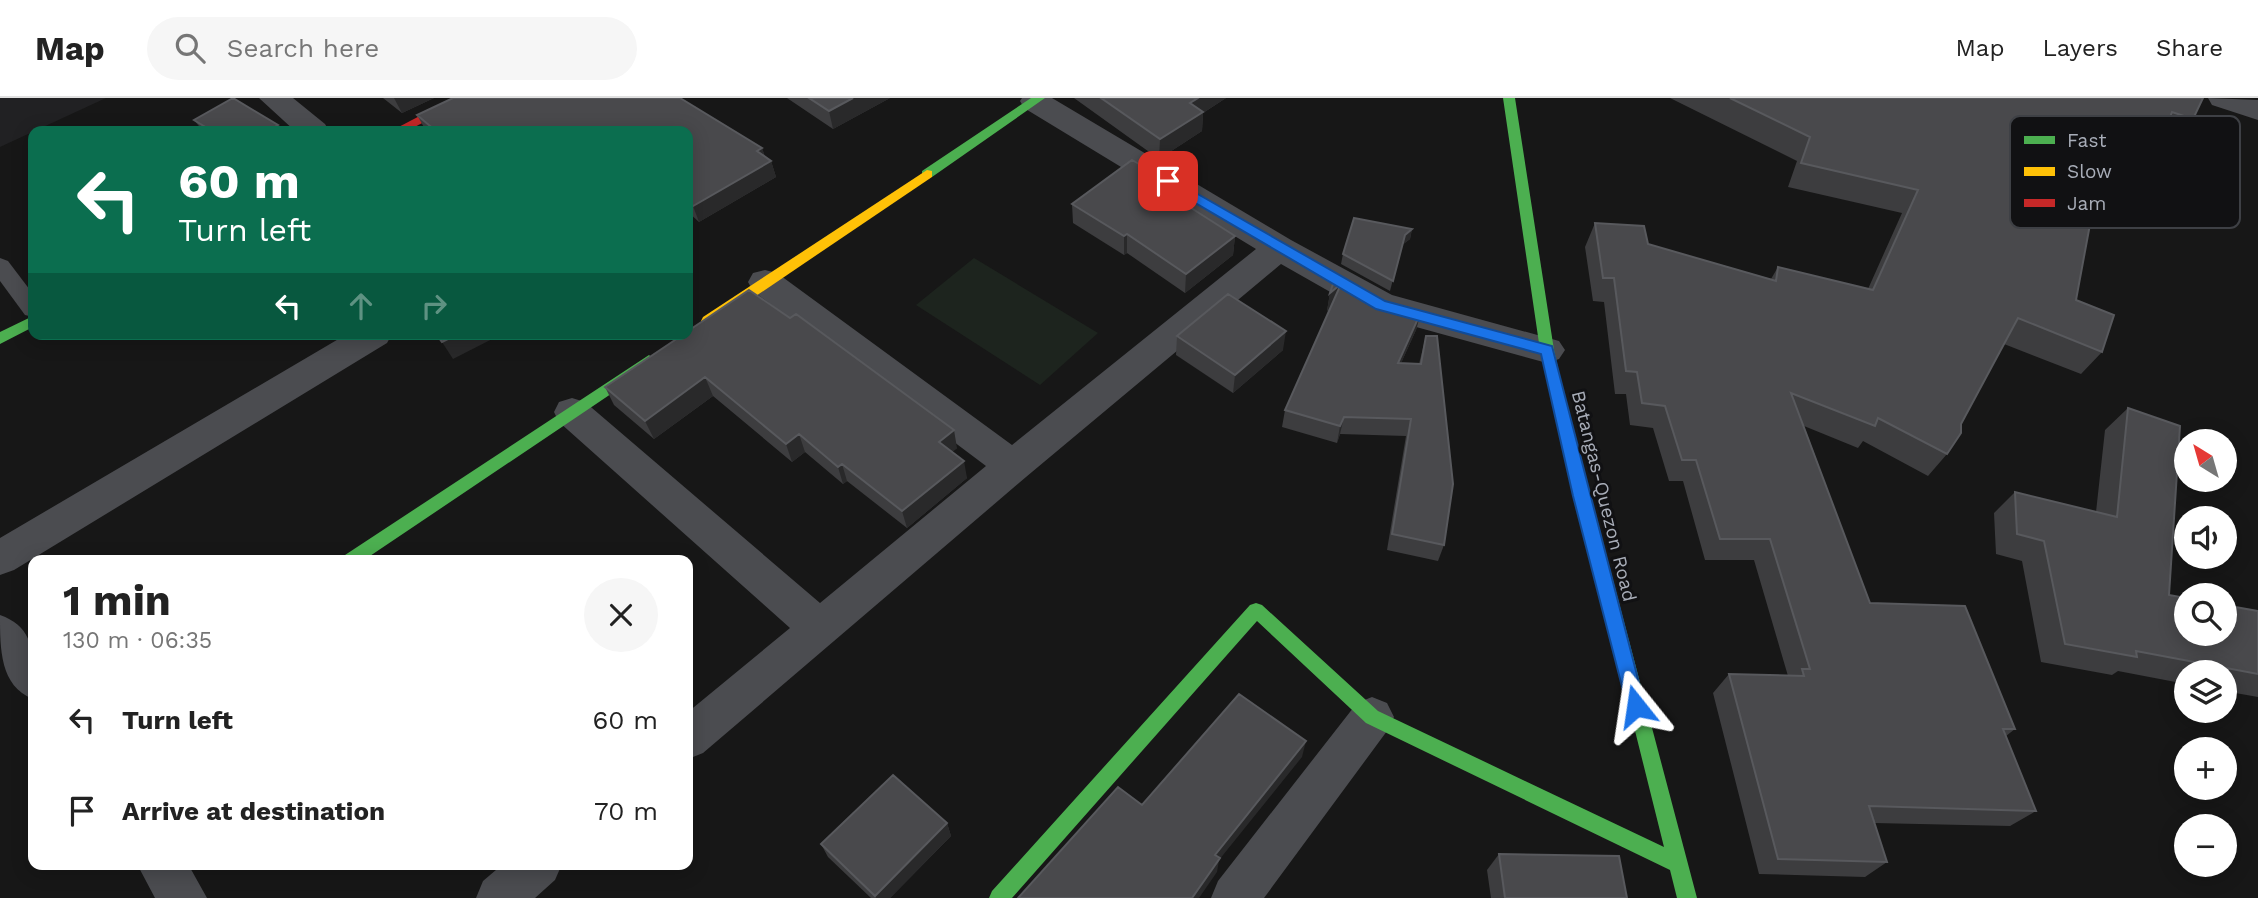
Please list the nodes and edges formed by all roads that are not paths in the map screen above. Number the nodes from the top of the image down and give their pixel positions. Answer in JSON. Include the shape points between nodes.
{"nodes":[{"id":1,"x":274,"y":98,"type":"edge"},
{"id":2,"x":464,"y":98,"type":"edge"},
{"id":3,"x":1509,"y":98,"type":"edge"},
{"id":4,"x":2223,"y":98,"type":"edge"},
{"id":5,"x":1037,"y":99,"type":"edge"},
{"id":6,"x":2258,"y":110,"type":"edge"},
{"id":7,"x":308,"y":126,"type":"edge"},
{"id":8,"x":407,"y":126,"type":"edge"},
{"id":9,"x":1279,"y":248,"type":"junction"},
{"id":10,"x":0,"y":266,"type":"edge"},
{"id":11,"x":765,"y":282,"type":"junction"},
{"id":12,"x":28,"y":302,"type":"edge"},
{"id":13,"x":28,"y":324,"type":"edge"},
{"id":14,"x":697,"y":328,"type":"edge"},
{"id":15,"x":0,"y":339,"type":"edge"},
{"id":16,"x":365,"y":340,"type":"edge"},
{"id":17,"x":1547,"y":350,"type":"junction"},
{"id":18,"x":663,"y":351,"type":"edge"},
{"id":19,"x":572,"y":412,"type":"junction"},
{"id":20,"x":1013,"y":466,"type":"junction"},
{"id":21,"x":361,"y":555,"type":"edge"},
{"id":22,"x":0,"y":558,"type":"edge"},
{"id":23,"x":820,"y":628,"type":"junction"},
{"id":24,"x":0,"y":633,"type":"edge"},
{"id":25,"x":28,"y":673,"type":"edge"},
{"id":26,"x":1372,"y":717,"type":"junction"},
{"id":27,"x":693,"y":734,"type":"edge"},
{"id":28,"x":1677,"y":863,"type":"junction"},
{"id":29,"x":164,"y":870,"type":"edge"},
{"id":30,"x":531,"y":870,"type":"edge"},
{"id":31,"x":183,"y":898,"type":"edge"},
{"id":32,"x":500,"y":898,"type":"edge"},
{"id":33,"x":999,"y":898,"type":"edge"},
{"id":34,"x":1235,"y":898,"type":"edge"},
{"id":35,"x":1687,"y":898,"type":"edge"}],
"edges":[{"from":1,"to":7,"type":"street"},
{"from":2,"to":8,"type":"street"},
{"from":3,"to":17,"type":"street","name":"Batangas-Quezon Road"},
{"from":4,"to":6,"type":"street"},
{"from":5,"to":9,"type":"street"},
{"from":5,"to":11,"type":"street"},
{"from":9,"to":17,"type":"street","via":[[1381,305]]},
{"from":9,"to":20,"type":"street"},
{"from":10,"to":12,"type":"lane"},
{"from":11,"to":14,"type":"street"},
{"from":11,"to":20,"type":"street"},
{"from":13,"to":15,"type":"street"},
{"from":16,"to":22,"type":"street"},
{"from":17,"to":28,"type":"street","name":"Batangas-Quezon Road"},
{"from":18,"to":19,"type":"street"},
{"from":19,"to":21,"type":"street"},
{"from":19,"to":23,"type":"street"},
{"from":20,"to":23,"type":"street"},
{"from":23,"to":27,"type":"street"},
{"from":24,"to":25,"type":"street"},
{"from":26,"to":28,"type":"street"},
{"from":26,"to":33,"type":"street","via":[[1256,610]]},
{"from":26,"to":34,"type":"street"},
{"from":28,"to":35,"type":"street","name":"Batangas-Quezon Road"},
{"from":29,"to":31,"type":"street"},
{"from":30,"to":32,"type":"street"}]}
